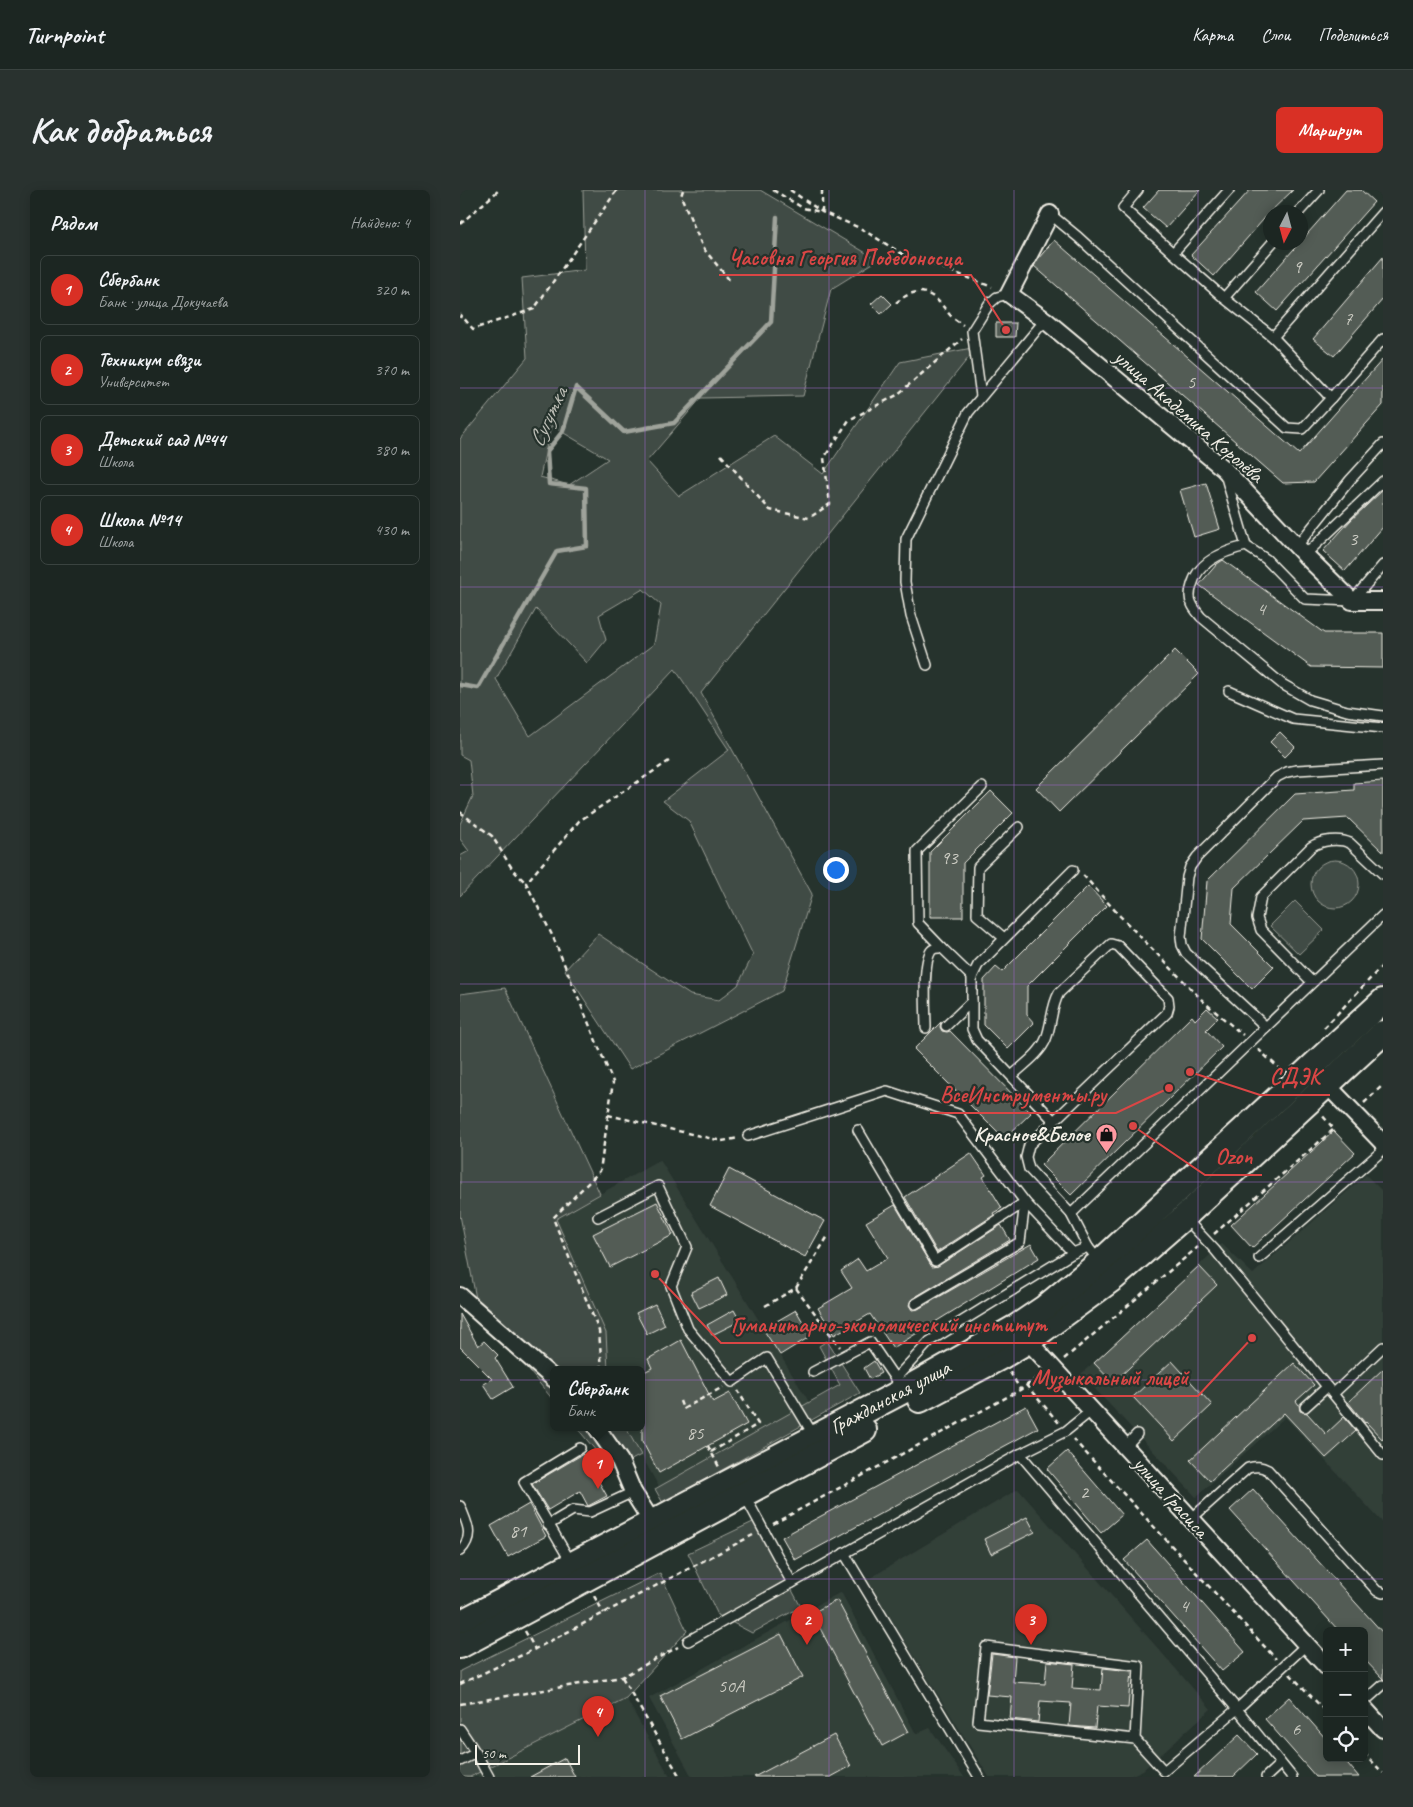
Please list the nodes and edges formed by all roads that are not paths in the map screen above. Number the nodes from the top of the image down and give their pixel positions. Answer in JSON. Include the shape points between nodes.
{"nodes":[{"id":1,"x":1138,"y":190,"type":"edge"},
{"id":2,"x":1229,"y":190,"type":"edge"},
{"id":3,"x":1318,"y":190,"type":"edge"},
{"id":4,"x":1305,"y":205,"type":"edge"},
{"id":5,"x":1383,"y":212,"type":"edge"},
{"id":6,"x":1050,"y":214,"type":"joint"},
{"id":7,"x":1266,"y":250,"type":"edge"},
{"id":8,"x":1173,"y":253,"type":"junction"},
{"id":9,"x":1009,"y":294,"type":"junction"},
{"id":10,"x":1224,"y":298,"type":"junction"},
{"id":11,"x":1045,"y":320,"type":"junction"},
{"id":12,"x":1273,"y":337,"type":"junction"},
{"id":13,"x":1383,"y":339,"type":"edge"},
{"id":14,"x":981,"y":396,"type":"junction"},
{"id":15,"x":1331,"y":398,"type":"junction"},
{"id":16,"x":1383,"y":444,"type":"edge"},
{"id":17,"x":1223,"y":468,"type":"junction"},
{"id":18,"x":1383,"y":481,"type":"edge"},
{"id":19,"x":1246,"y":546,"type":"junction"},
{"id":20,"x":1302,"y":551,"type":"junction"},
{"id":21,"x":1383,"y":565,"type":"edge"},
{"id":22,"x":1352,"y":601,"type":"junction"},
{"id":23,"x":1383,"y":601,"type":"edge"},
{"id":24,"x":927,"y":665,"type":"dead end"},
{"id":25,"x":1229,"y":691,"type":"dead end"},
{"id":26,"x":1383,"y":716,"type":"edge"},
{"id":27,"x":1383,"y":728,"type":"edge"},
{"id":28,"x":1383,"y":765,"type":"edge"},
{"id":29,"x":982,"y":787,"type":"dead end"},
{"id":30,"x":1019,"y":827,"type":"dead end"},
{"id":31,"x":1073,"y":870,"type":"road end"},
{"id":32,"x":1383,"y":874,"type":"edge"},
{"id":33,"x":1383,"y":915,"type":"edge"},
{"id":34,"x":1004,"y":938,"type":"junction"},
{"id":35,"x":942,"y":948,"type":"junction"},
{"id":36,"x":972,"y":977,"type":"junction"},
{"id":37,"x":1312,"y":982,"type":"junction"},
{"id":38,"x":972,"y":1001,"type":"junction"},
{"id":39,"x":1383,"y":1001,"type":"edge"},
{"id":40,"x":946,"y":1026,"type":"dead end"},
{"id":41,"x":1266,"y":1027,"type":"junction"},
{"id":42,"x":926,"y":1028,"type":"dead end"},
{"id":43,"x":1383,"y":1033,"type":"edge"},
{"id":44,"x":1012,"y":1076,"type":"junction"},
{"id":45,"x":1318,"y":1076,"type":"junction"},
{"id":46,"x":1054,"y":1121,"type":"junction"},
{"id":47,"x":858,"y":1130,"type":"dead end"},
{"id":48,"x":748,"y":1136,"type":"road end"},
{"id":49,"x":1383,"y":1143,"type":"edge"},
{"id":50,"x":1383,"y":1150,"type":"edge"},
{"id":51,"x":1025,"y":1202,"type":"junction"},
{"id":52,"x":1071,"y":1214,"type":"junction"},
{"id":53,"x":1184,"y":1216,"type":"junction"},
{"id":54,"x":598,"y":1217,"type":"dead end"},
{"id":55,"x":1072,"y":1253,"type":"junction"},
{"id":56,"x":1094,"y":1254,"type":"junction"},
{"id":57,"x":1260,"y":1258,"type":"dead end"},
{"id":58,"x":460,"y":1296,"type":"edge"},
{"id":59,"x":915,"y":1304,"type":"dead end"},
{"id":60,"x":1022,"y":1334,"type":"junction"},
{"id":61,"x":1383,"y":1347,"type":"edge"},
{"id":62,"x":814,"y":1372,"type":"dead end"},
{"id":63,"x":550,"y":1376,"type":"edge"},
{"id":64,"x":899,"y":1385,"type":"junction"},
{"id":65,"x":1330,"y":1391,"type":"junction"},
{"id":66,"x":1306,"y":1407,"type":"dead end"},
{"id":67,"x":1091,"y":1410,"type":"junction"},
{"id":68,"x":599,"y":1431,"type":"edge"},
{"id":69,"x":1137,"y":1434,"type":"dead end"},
{"id":70,"x":814,"y":1437,"type":"junction"},
{"id":71,"x":1125,"y":1447,"type":"junction"},
{"id":72,"x":580,"y":1448,"type":"dead end"},
{"id":73,"x":1020,"y":1454,"type":"junction"},
{"id":74,"x":1383,"y":1455,"type":"edge"},
{"id":75,"x":633,"y":1492,"type":"junction"},
{"id":76,"x":744,"y":1493,"type":"junction"},
{"id":77,"x":460,"y":1506,"type":"edge"},
{"id":78,"x":1191,"y":1519,"type":"junction"},
{"id":79,"x":652,"y":1522,"type":"junction"},
{"id":80,"x":548,"y":1525,"type":"junction"},
{"id":81,"x":460,"y":1551,"type":"edge"},
{"id":82,"x":844,"y":1553,"type":"junction"},
{"id":83,"x":572,"y":1564,"type":"junction"},
{"id":84,"x":792,"y":1583,"type":"junction"},
{"id":85,"x":1383,"y":1593,"type":"edge"},
{"id":86,"x":460,"y":1623,"type":"edge"},
{"id":87,"x":688,"y":1641,"type":"road end"},
{"id":88,"x":1306,"y":1645,"type":"junction"},
{"id":89,"x":460,"y":1646,"type":"edge"},
{"id":90,"x":1323,"y":1663,"type":"edge"},
{"id":91,"x":1383,"y":1685,"type":"edge"},
{"id":92,"x":1368,"y":1698,"type":"edge"},
{"id":93,"x":1237,"y":1709,"type":"junction"},
{"id":94,"x":460,"y":1729,"type":"edge"},
{"id":95,"x":1135,"y":1739,"type":"junction"},
{"id":96,"x":476,"y":1753,"type":"junction"},
{"id":97,"x":460,"y":1761,"type":"edge"},
{"id":98,"x":1280,"y":1764,"type":"junction"},
{"id":99,"x":489,"y":1777,"type":"edge"},
{"id":100,"x":979,"y":1777,"type":"edge"},
{"id":101,"x":1266,"y":1777,"type":"edge"},
{"id":102,"x":1292,"y":1777,"type":"edge"}],
"edges":[{"from":1,"to":8,"type":"lane","via":[[1123,208]]},
{"from":2,"to":8,"type":"lane"},
{"from":3,"to":4,"type":"lane"},
{"from":5,"to":12,"type":"lane"},
{"from":6,"to":9,"type":"street"},
{"from":6,"to":15,"type":"lane","via":[[1287,428],[1302,429]]},
{"from":7,"to":10,"type":"lane"},
{"from":8,"to":10,"type":"lane"},
{"from":9,"to":11,"type":"street","name":"улица Академика Королёва"},
{"from":9,"to":14,"type":"lane","via":[[988,304],[972,331]]},
{"from":10,"to":12,"type":"lane"},
{"from":11,"to":14,"type":"lane"},
{"from":11,"to":17,"type":"street","name":"улица Академика Королёва"},
{"from":12,"to":15,"type":"lane"},
{"from":13,"to":15,"type":"lane"},
{"from":14,"to":24,"type":"lane","via":[[968,413],[906,540],[905,582],[911,616]]},
{"from":16,"to":20,"type":"lane","via":[[1350,480]]},
{"from":17,"to":19,"type":"lane"},
{"from":17,"to":20,"type":"street","name":"улица Академика Королёва"},
{"from":18,"to":20,"type":"lane"},
{"from":19,"to":22,"type":"lane","via":[[1266,559],[1305,599]]},
{"from":19,"to":26,"type":"lane","via":[[1206,563],[1194,576],[1191,604],[1201,617],[1282,684],[1310,700],[1347,711]]},
{"from":20,"to":22,"type":"street","name":"улица Академика Королёва"},
{"from":21,"to":22,"type":"lane"},
{"from":22,"to":23,"type":"street"},
{"from":25,"to":27,"type":"lane","via":[[1293,720]]},
{"from":28,"to":41,"type":"lane","via":[[1297,770],[1281,775],[1190,867],[1181,941],[1183,948]]},
{"from":29,"to":35,"type":"lane","via":[[918,851],[918,923]]},
{"from":30,"to":34,"type":"lane","via":[[978,867],[977,915]]},
{"from":31,"to":34,"type":"lane"},
{"from":32,"to":37,"type":"lane","via":[[1350,843],[1343,840],[1319,842],[1261,897],[1257,918],[1261,930]]},
{"from":33,"to":37,"type":"lane"},
{"from":34,"to":36,"type":"lane","via":[[976,967]]},
{"from":35,"to":36,"type":"lane"},
{"from":35,"to":42,"type":"lane","via":[[931,952],[927,965]]},
{"from":36,"to":38,"type":"lane"},
{"from":37,"to":41,"type":"lane"},
{"from":38,"to":40,"type":"lane"},
{"from":38,"to":44,"type":"lane","via":[[974,1036]]},
{"from":39,"to":45,"type":"main road","name":"Гражданская улица"},
{"from":41,"to":52,"type":"lane"},
{"from":43,"to":45,"type":"main road","name":"Гражданская улица"},
{"from":44,"to":46,"type":"lane"},
{"from":44,"to":46,"type":"lane","via":[[1043,1045],[1059,993],[1108,945],[1118,946],[1168,998],[1167,1013]]},
{"from":45,"to":49,"type":"street"},
{"from":45,"to":53,"type":"main road","name":"Гражданская улица"},
{"from":45,"to":56,"type":"main road","name":"Гражданская улица"},
{"from":46,"to":52,"type":"lane","via":[[1029,1145],[1027,1164]]},
{"from":47,"to":51,"type":"lane","via":[[935,1261]]},
{"from":48,"to":51,"type":"lane","via":[[887,1091],[958,1114]]},
{"from":50,"to":57,"type":"lane"},
{"from":51,"to":55,"type":"lane"},
{"from":51,"to":59,"type":"lane","via":[[1020,1242]]},
{"from":52,"to":56,"type":"lane"},
{"from":53,"to":60,"type":"main road","name":"Гражданская улица","via":[[1115,1277]]},
{"from":53,"to":65,"type":"lane"},
{"from":54,"to":70,"type":"lane","via":[[658,1186],[688,1247],[671,1286],[688,1329],[732,1382],[767,1358]]},
{"from":55,"to":56,"type":"lane"},
{"from":55,"to":64,"type":"lane","via":[[930,1341]]},
{"from":56,"to":60,"type":"main road","name":"Гражданская улица"},
{"from":58,"to":63,"type":"street"},
{"from":60,"to":64,"type":"main road","name":"Гражданская улица"},
{"from":60,"to":67,"type":"street","name":"улица Грасиса"},
{"from":60,"to":76,"type":"main road","name":"Гражданская улица","via":[[989,1364]]},
{"from":61,"to":65,"type":"lane"},
{"from":62,"to":64,"type":"lane","via":[[870,1342]]},
{"from":64,"to":70,"type":"main road","name":"Гражданская улица"},
{"from":65,"to":66,"type":"lane"},
{"from":65,"to":74,"type":"lane"},
{"from":67,"to":71,"type":"street","name":"улица Грасиса"},
{"from":67,"to":73,"type":"lane","via":[[1066,1431]]},
{"from":68,"to":75,"type":"street","via":[[620,1461]]},
{"from":69,"to":71,"type":"lane"},
{"from":70,"to":79,"type":"main road","name":"Гражданская улица"},
{"from":71,"to":78,"type":"street","name":"улица Грасиса"},
{"from":72,"to":80,"type":"lane","via":[[524,1482]]},
{"from":73,"to":82,"type":"lane"},
{"from":73,"to":93,"type":"lane"},
{"from":75,"to":79,"type":"street"},
{"from":75,"to":80,"type":"lane","via":[[590,1512],[573,1510]]},
{"from":76,"to":84,"type":"lane"},
{"from":76,"to":89,"type":"main road","name":"Гражданская улица"},
{"from":77,"to":81,"type":"lane","via":[[469,1536]]},
{"from":78,"to":85,"type":"lane","via":[[1248,1468],[1262,1467]]},
{"from":78,"to":88,"type":"street","name":"улица Грасиса"},
{"from":79,"to":83,"type":"main road","name":"Гражданская улица"},
{"from":80,"to":83,"type":"lane"},
{"from":82,"to":84,"type":"lane"},
{"from":82,"to":100,"type":"lane"},
{"from":83,"to":86,"type":"main road","name":"Гражданская улица"},
{"from":84,"to":87,"type":"lane"},
{"from":88,"to":90,"type":"street","name":"улица Грасиса"},
{"from":88,"to":93,"type":"lane"},
{"from":91,"to":92,"type":"lane"},
{"from":93,"to":95,"type":"lane","via":[[1164,1771]]},
{"from":93,"to":98,"type":"lane"},
{"from":94,"to":96,"type":"lane"},
{"from":95,"to":95,"type":"lane","via":[[978,1722],[986,1647],[1139,1666]]},
{"from":96,"to":97,"type":"lane"},
{"from":96,"to":99,"type":"lane"},
{"from":98,"to":101,"type":"lane"},
{"from":98,"to":102,"type":"lane"}]}
